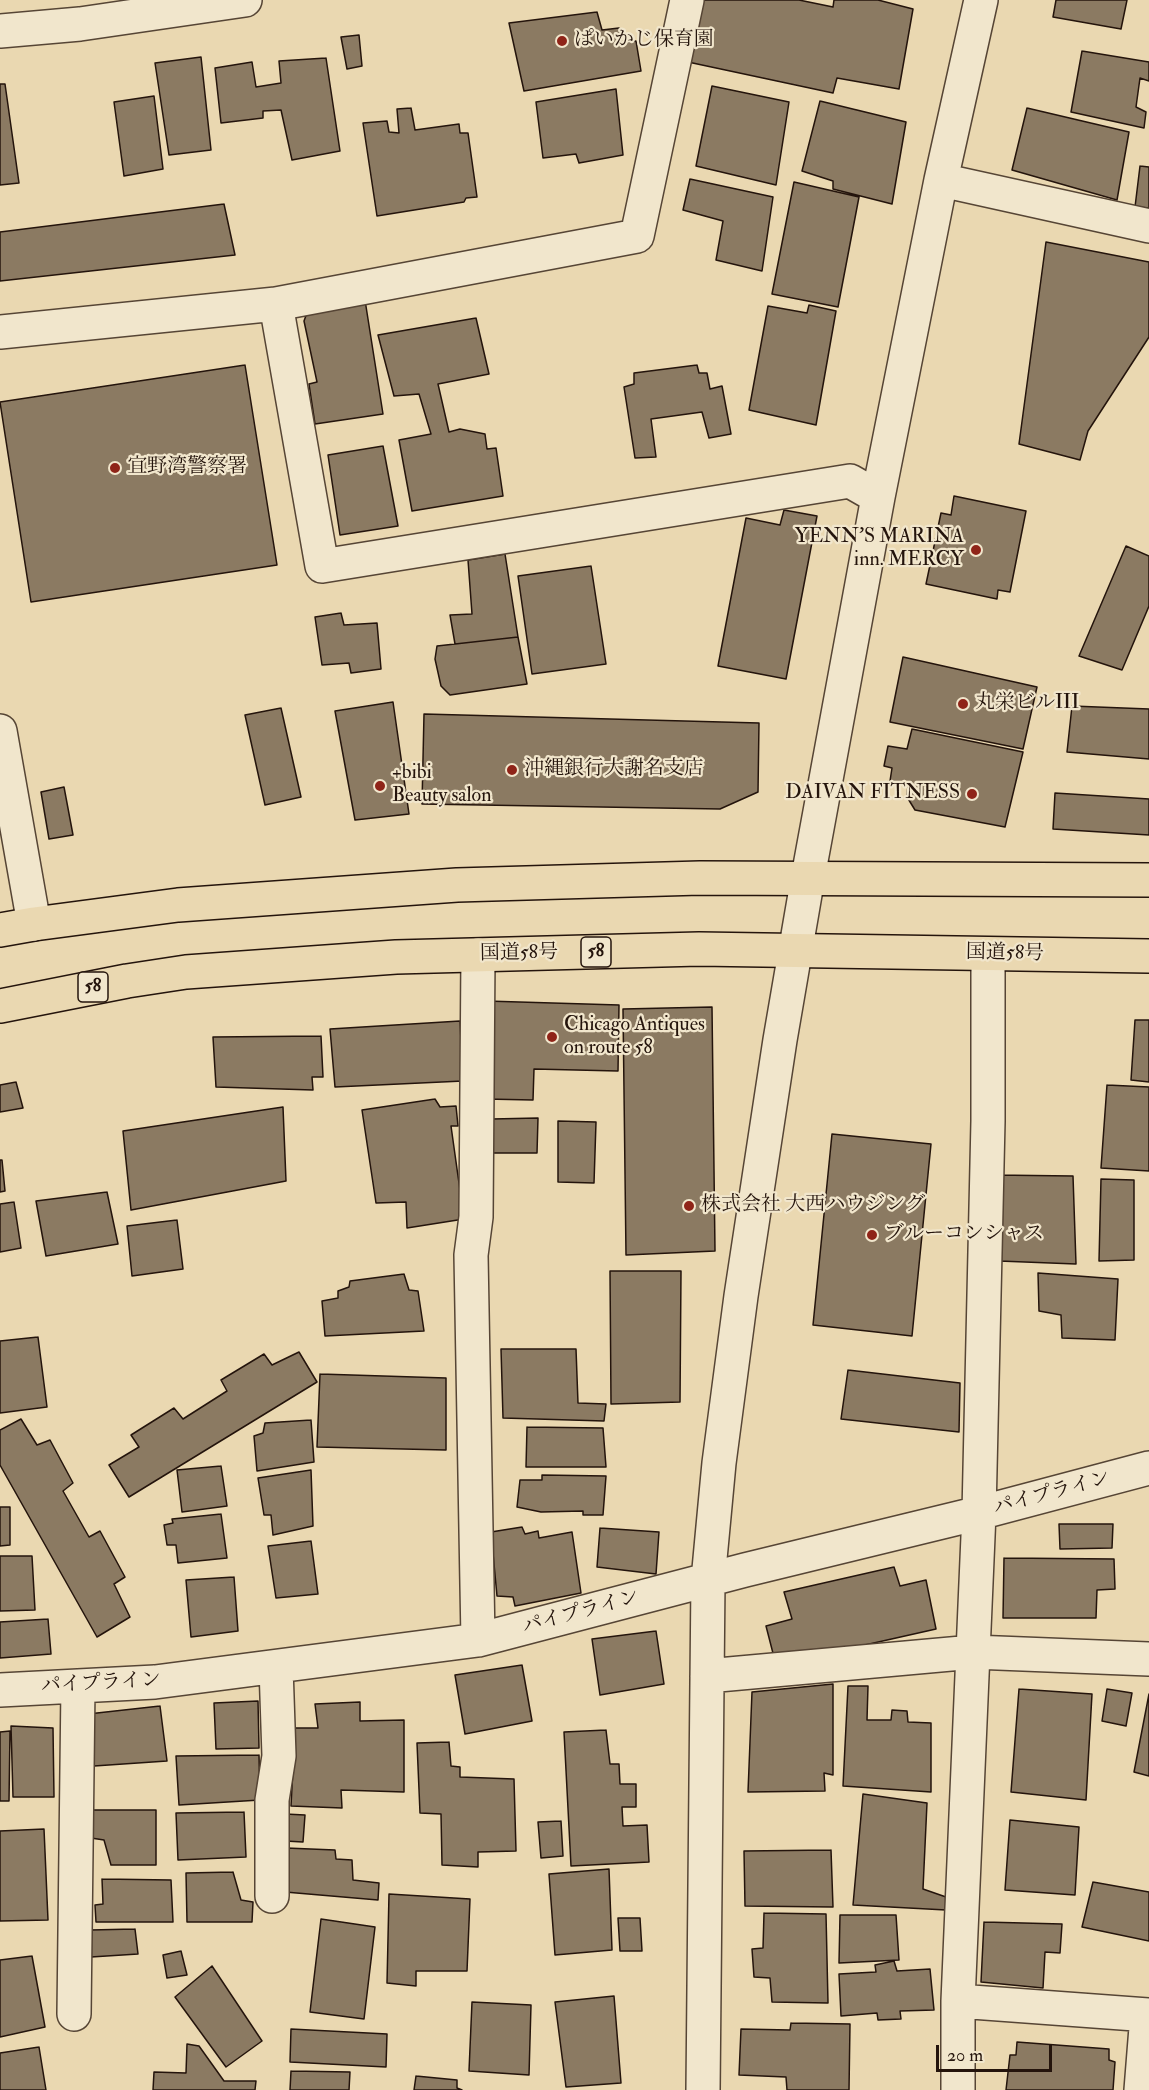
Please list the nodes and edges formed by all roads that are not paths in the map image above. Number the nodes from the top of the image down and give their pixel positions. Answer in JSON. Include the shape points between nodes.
{"nodes":[{"id":1,"x":244,"y":0,"type":"edge"},
{"id":2,"x":687,"y":0,"type":"edge"},
{"id":3,"x":981,"y":0,"type":"edge"},
{"id":4,"x":0,"y":31,"type":"edge"},
{"id":5,"x":941,"y":180,"type":"junction"},
{"id":6,"x":1149,"y":226,"type":"edge"},
{"id":7,"x":276,"y":304,"type":"junction"},
{"id":8,"x":0,"y":332,"type":"edge"},
{"id":9,"x":878,"y":497,"type":"junction"},
{"id":10,"x":0,"y":731,"type":"edge"},
{"id":11,"x":808,"y":877,"type":"junction"},
{"id":12,"x":1149,"y":880,"type":"edge"},
{"id":13,"x":34,"y":924,"type":"junction"},
{"id":14,"x":0,"y":930,"type":"edge"},
{"id":15,"x":797,"y":950,"type":"junction"},
{"id":16,"x":988,"y":954,"type":"junction"},
{"id":17,"x":478,"y":955,"type":"junction"},
{"id":18,"x":1149,"y":956,"type":"edge"},
{"id":19,"x":0,"y":1006,"type":"edge"},
{"id":20,"x":1149,"y":1468,"type":"edge"},
{"id":21,"x":979,"y":1513,"type":"junction"},
{"id":22,"x":708,"y":1580,"type":"junction"},
{"id":23,"x":478,"y":1640,"type":"junction"},
{"id":24,"x":973,"y":1652,"type":"junction"},
{"id":25,"x":1149,"y":1659,"type":"edge"},
{"id":26,"x":276,"y":1667,"type":"junction"},
{"id":27,"x":707,"y":1676,"type":"junction"},
{"id":28,"x":78,"y":1686,"type":"junction"},
{"id":29,"x":0,"y":1690,"type":"edge"},
{"id":30,"x":272,"y":1896,"type":"dead end"},
{"id":31,"x":958,"y":2001,"type":"junction"},
{"id":32,"x":74,"y":2014,"type":"dead end"},
{"id":33,"x":1148,"y":2015,"type":"edge"},
{"id":34,"x":703,"y":2090,"type":"edge"},
{"id":35,"x":958,"y":2090,"type":"edge"},
{"id":36,"x":1141,"y":2090,"type":"edge"}],
"edges":[{"from":1,"to":4,"type":"street","via":[[80,24]]},
{"from":2,"to":7,"type":"street","via":[[637,236]]},
{"from":3,"to":5,"type":"street"},
{"from":5,"to":6,"type":"street"},
{"from":5,"to":9,"type":"street"},
{"from":7,"to":8,"type":"street"},
{"from":7,"to":9,"type":"street","via":[[322,566],[850,481]]},
{"from":9,"to":11,"type":"street"},
{"from":10,"to":13,"type":"street"},
{"from":11,"to":12,"type":"highway"},
{"from":11,"to":13,"type":"highway","via":[[458,885],[230,900]]},
{"from":11,"to":15,"type":"street"},
{"from":13,"to":14,"type":"highway"},
{"from":15,"to":16,"type":"highway","name":"国道58号","number":"58"},
{"from":15,"to":17,"type":"highway","name":"国道58号","number":"58"},
{"from":15,"to":22,"type":"street","via":[[741,1296]]},
{"from":16,"to":18,"type":"highway","name":"国道58号","number":"58"},
{"from":16,"to":21,"type":"street"},
{"from":17,"to":19,"type":"highway","name":"国道58号","number":"58","via":[[186,972]]},
{"from":17,"to":23,"type":"street","via":[[476,1217],[471,1255]]},
{"from":20,"to":21,"type":"street","name":"パイプライン"},
{"from":21,"to":22,"type":"street","name":"パイプライン"},
{"from":21,"to":24,"type":"street"},
{"from":22,"to":23,"type":"street","name":"パイプライン"},
{"from":22,"to":27,"type":"street"},
{"from":23,"to":26,"type":"street","name":"パイプライン"},
{"from":24,"to":25,"type":"street"},
{"from":24,"to":27,"type":"street"},
{"from":24,"to":31,"type":"street"},
{"from":26,"to":28,"type":"street","name":"パイプライン","via":[[155,1682]]},
{"from":26,"to":30,"type":"street","via":[[279,1756],[272,1800]]},
{"from":27,"to":34,"type":"street"},
{"from":28,"to":29,"type":"street","name":"パイプライン"},
{"from":28,"to":32,"type":"street"},
{"from":31,"to":33,"type":"street"},
{"from":31,"to":35,"type":"street"},
{"from":33,"to":36,"type":"street"}]}
